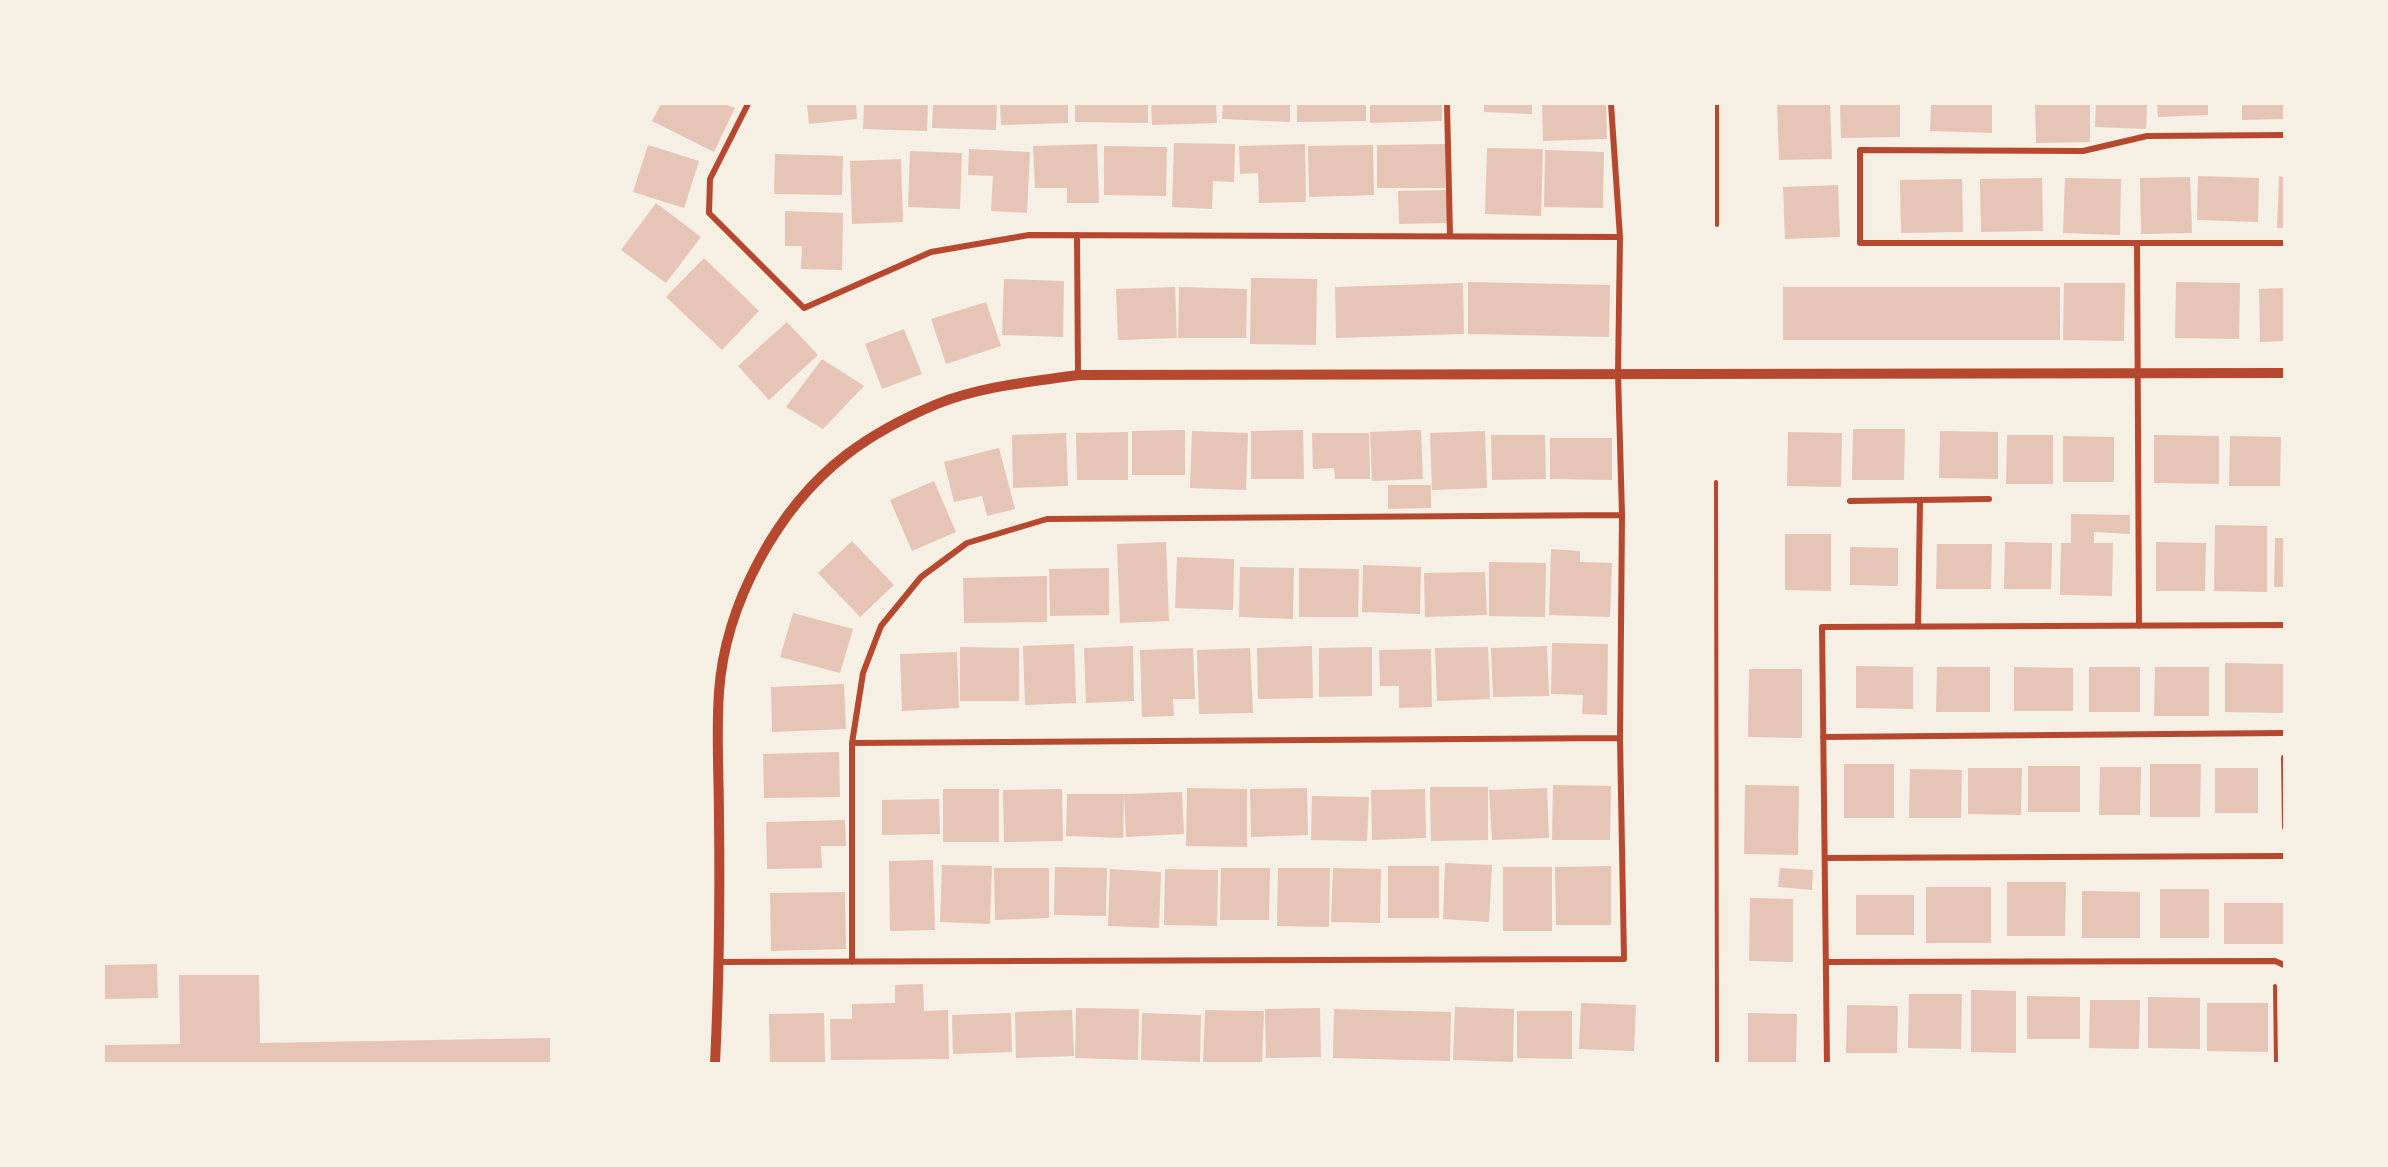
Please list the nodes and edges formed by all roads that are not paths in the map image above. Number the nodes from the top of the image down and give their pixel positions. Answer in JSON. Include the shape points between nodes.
{"nodes":[{"id":1,"x":748,"y":104,"type":"edge"},
{"id":2,"x":1448,"y":104,"type":"edge"},
{"id":3,"x":1611,"y":104,"type":"edge"},
{"id":4,"x":2284,"y":135,"type":"edge"},
{"id":5,"x":1077,"y":235,"type":"junction"},
{"id":6,"x":1450,"y":236,"type":"junction"},
{"id":7,"x":1620,"y":237,"type":"junction"},
{"id":8,"x":2137,"y":243,"type":"junction"},
{"id":9,"x":2284,"y":243,"type":"edge"},
{"id":10,"x":1618,"y":373,"type":"junction"},
{"id":11,"x":2137,"y":373,"type":"junction"},
{"id":12,"x":2284,"y":373,"type":"edge"},
{"id":13,"x":1078,"y":375,"type":"junction"},
{"id":14,"x":1989,"y":499,"type":"dead end"},
{"id":15,"x":1850,"y":501,"type":"dead end"},
{"id":16,"x":1920,"y":501,"type":"junction"},
{"id":17,"x":1622,"y":515,"type":"junction"},
{"id":18,"x":2139,"y":626,"type":"junction"},
{"id":19,"x":2284,"y":626,"type":"edge"},
{"id":20,"x":1918,"y":627,"type":"junction"},
{"id":21,"x":2284,"y":734,"type":"edge"},
{"id":22,"x":1823,"y":737,"type":"junction"},
{"id":23,"x":1620,"y":738,"type":"junction"},
{"id":24,"x":852,"y":743,"type":"junction"},
{"id":25,"x":2284,"y":856,"type":"edge"},
{"id":26,"x":1825,"y":858,"type":"junction"},
{"id":27,"x":720,"y":962,"type":"junction"},
{"id":28,"x":852,"y":962,"type":"junction"},
{"id":29,"x":1826,"y":962,"type":"junction"},
{"id":30,"x":2284,"y":966,"type":"edge"},
{"id":31,"x":715,"y":1064,"type":"edge"},
{"id":32,"x":1827,"y":1064,"type":"edge"}],
"edges":[{"from":1,"to":5,"type":"street","via":[[711,179],[709,213],[804,308],[931,252],[1029,235]]},
{"from":2,"to":6,"type":"street"},
{"from":3,"to":7,"type":"street"},
{"from":4,"to":8,"type":"street","via":[[2147,136],[2083,151],[1860,150],[1860,243]]},
{"from":5,"to":6,"type":"street"},
{"from":5,"to":13,"type":"street"},
{"from":6,"to":7,"type":"street"},
{"from":7,"to":10,"type":"street"},
{"from":8,"to":9,"type":"street"},
{"from":8,"to":11,"type":"street"},
{"from":10,"to":11,"type":"street"},
{"from":10,"to":13,"type":"street"},
{"from":10,"to":17,"type":"street"},
{"from":11,"to":12,"type":"street"},
{"from":11,"to":18,"type":"street"},
{"from":13,"to":27,"type":"street","via":[[1003,386],[938,404],[893,426],[846,455],[810,489],[775,532],[743,593],[728,638],[718,692]]},
{"from":14,"to":16,"type":"street"},
{"from":15,"to":16,"type":"street"},
{"from":16,"to":20,"type":"street"},
{"from":17,"to":23,"type":"street"},
{"from":17,"to":24,"type":"street","via":[[1047,519],[967,543],[921,577],[881,626],[862,673]]},
{"from":18,"to":19,"type":"street"},
{"from":18,"to":20,"type":"street"},
{"from":20,"to":22,"type":"street","via":[[1822,627]]},
{"from":21,"to":22,"type":"street"},
{"from":22,"to":26,"type":"street"},
{"from":23,"to":24,"type":"street"},
{"from":23,"to":28,"type":"street","via":[[1624,959]]},
{"from":24,"to":28,"type":"street"},
{"from":25,"to":26,"type":"street"},
{"from":26,"to":29,"type":"street"},
{"from":27,"to":28,"type":"street"},
{"from":27,"to":31,"type":"street"},
{"from":29,"to":30,"type":"street","via":[[2275,961]]},
{"from":29,"to":32,"type":"street"}]}
